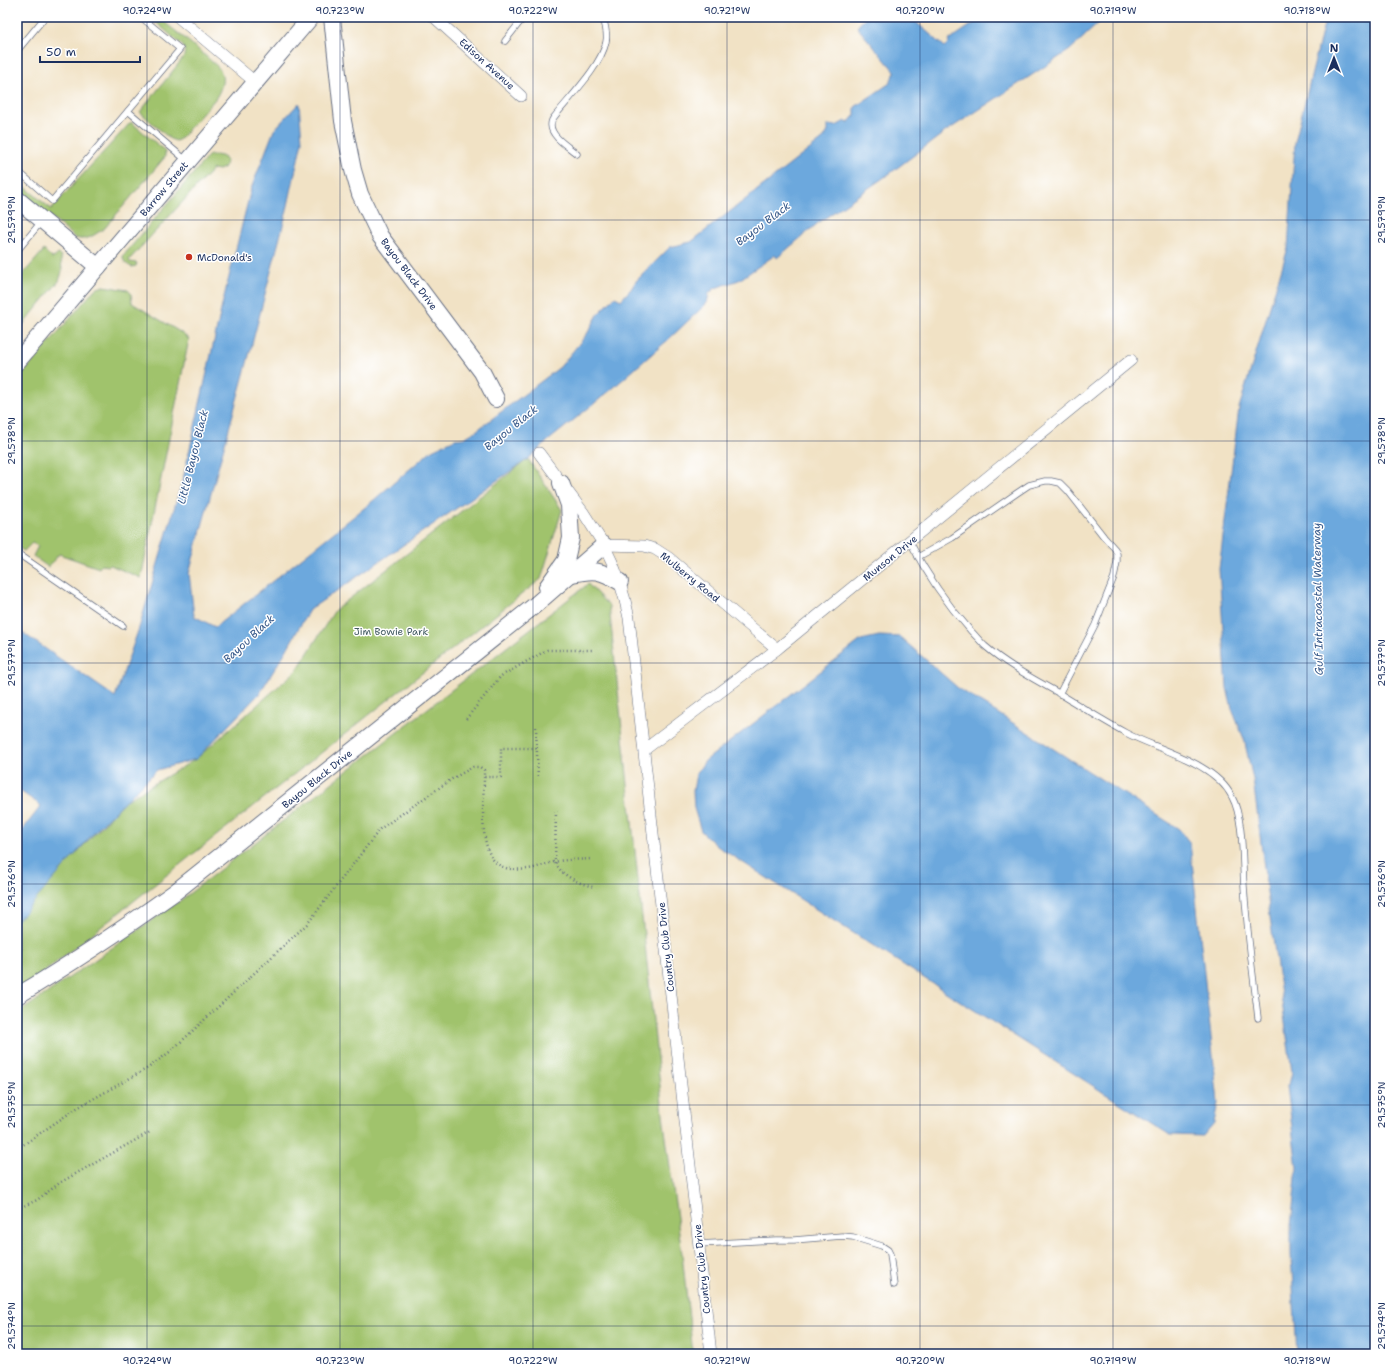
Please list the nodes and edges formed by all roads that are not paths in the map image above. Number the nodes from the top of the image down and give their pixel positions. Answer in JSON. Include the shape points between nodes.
{"nodes":[{"id":1,"x":45,"y":17,"type":"edge"},
{"id":2,"x":141,"y":17,"type":"edge"},
{"id":3,"x":178,"y":17,"type":"edge"},
{"id":4,"x":311,"y":17,"type":"edge"},
{"id":5,"x":332,"y":17,"type":"edge"},
{"id":6,"x":434,"y":17,"type":"edge"},
{"id":7,"x":524,"y":17,"type":"edge"},
{"id":8,"x":603,"y":17,"type":"edge"},
{"id":9,"x":505,"y":41,"type":"dead end"},
{"id":10,"x":17,"y":51,"type":"edge"},
{"id":11,"x":255,"y":82,"type":"junction"},
{"id":12,"x":522,"y":96,"type":"dead end"},
{"id":13,"x":128,"y":111,"type":"junction"},
{"id":14,"x":577,"y":154,"type":"dead end"},
{"id":15,"x":187,"y":162,"type":"junction"},
{"id":16,"x":17,"y":170,"type":"edge"},
{"id":17,"x":17,"y":199,"type":"edge"},
{"id":18,"x":43,"y":220,"type":"junction"},
{"id":19,"x":17,"y":251,"type":"edge"},
{"id":20,"x":98,"y":267,"type":"junction"},
{"id":21,"x":1131,"y":360,"type":"dead end"},
{"id":22,"x":17,"y":362,"type":"edge"},
{"id":23,"x":496,"y":399,"type":"dead end"},
{"id":24,"x":539,"y":453,"type":"dead end"},
{"id":25,"x":561,"y":483,"type":"junction"},
{"id":26,"x":910,"y":542,"type":"junction"},
{"id":27,"x":604,"y":545,"type":"junction"},
{"id":28,"x":17,"y":553,"type":"edge"},
{"id":29,"x":918,"y":557,"type":"junction"},
{"id":30,"x":572,"y":574,"type":"junction"},
{"id":31,"x":620,"y":582,"type":"junction"},
{"id":32,"x":534,"y":606,"type":"junction"},
{"id":33,"x":123,"y":626,"type":"dead end"},
{"id":34,"x":777,"y":649,"type":"junction"},
{"id":35,"x":1059,"y":694,"type":"junction"},
{"id":36,"x":644,"y":750,"type":"junction"},
{"id":37,"x":17,"y":996,"type":"edge"},
{"id":38,"x":1258,"y":1018,"type":"dead end"},
{"id":39,"x":699,"y":1244,"type":"junction"},
{"id":40,"x":894,"y":1285,"type":"dead end"},
{"id":41,"x":711,"y":1354,"type":"edge"}],
"edges":[{"from":1,"to":10,"type":"lane"},
{"from":2,"to":13,"type":"lane","via":[[180,49]]},
{"from":3,"to":11,"type":"street"},
{"from":4,"to":11,"type":"street","name":"Barrow Street"},
{"from":5,"to":23,"type":"street","name":"Bayou Black Drive","via":[[343,121],[360,194],[380,236],[482,372]]},
{"from":6,"to":12,"type":"street","name":"Edison Avenue"},
{"from":7,"to":9,"type":"lane"},
{"from":8,"to":14,"type":"lane","via":[[606,32],[603,52],[551,124],[556,136]]},
{"from":11,"to":15,"type":"street","name":"Barrow Street"},
{"from":13,"to":15,"type":"lane"},
{"from":13,"to":16,"type":"lane","via":[[52,201]]},
{"from":15,"to":20,"type":"street","name":"Barrow Street"},
{"from":17,"to":18,"type":"street"},
{"from":18,"to":19,"type":"lane"},
{"from":18,"to":20,"type":"street"},
{"from":20,"to":22,"type":"street","name":"Barrow Street"},
{"from":21,"to":26,"type":"street","name":"Munson Drive"},
{"from":24,"to":25,"type":"street"},
{"from":25,"to":27,"type":"street"},
{"from":25,"to":32,"type":"street","via":[[571,515],[570,546],[566,560]]},
{"from":26,"to":29,"type":"lane"},
{"from":26,"to":34,"type":"street","name":"Munson Drive"},
{"from":27,"to":30,"type":"street","name":"Bayou Black Drive"},
{"from":27,"to":31,"type":"street","name":"Country Club Drive","via":[[614,563]]},
{"from":27,"to":34,"type":"street","name":"Mulberry Road","via":[[644,546],[655,549]]},
{"from":28,"to":33,"type":"lane"},
{"from":29,"to":35,"type":"lane","via":[[942,597],[985,646],[1016,669]]},
{"from":29,"to":35,"type":"lane","via":[[952,538],[1029,485],[1045,481],[1060,483],[1115,549],[1117,562],[1095,625]]},
{"from":30,"to":31,"type":"street","via":[[589,570],[600,571]]},
{"from":30,"to":32,"type":"street","name":"Bayou Black Drive"},
{"from":31,"to":36,"type":"street","name":"Country Club Drive","via":[[629,618]]},
{"from":32,"to":37,"type":"street","name":"Bayou Black Drive","via":[[175,892],[126,927]]},
{"from":34,"to":36,"type":"street","name":"Munson Drive"},
{"from":35,"to":38,"type":"lane","via":[[1128,734],[1204,769],[1216,777],[1232,797],[1240,829]]},
{"from":36,"to":39,"type":"street","name":"Country Club Drive"},
{"from":39,"to":40,"type":"lane","via":[[853,1237],[888,1250]]},
{"from":39,"to":41,"type":"street","name":"Country Club Drive"}]}
